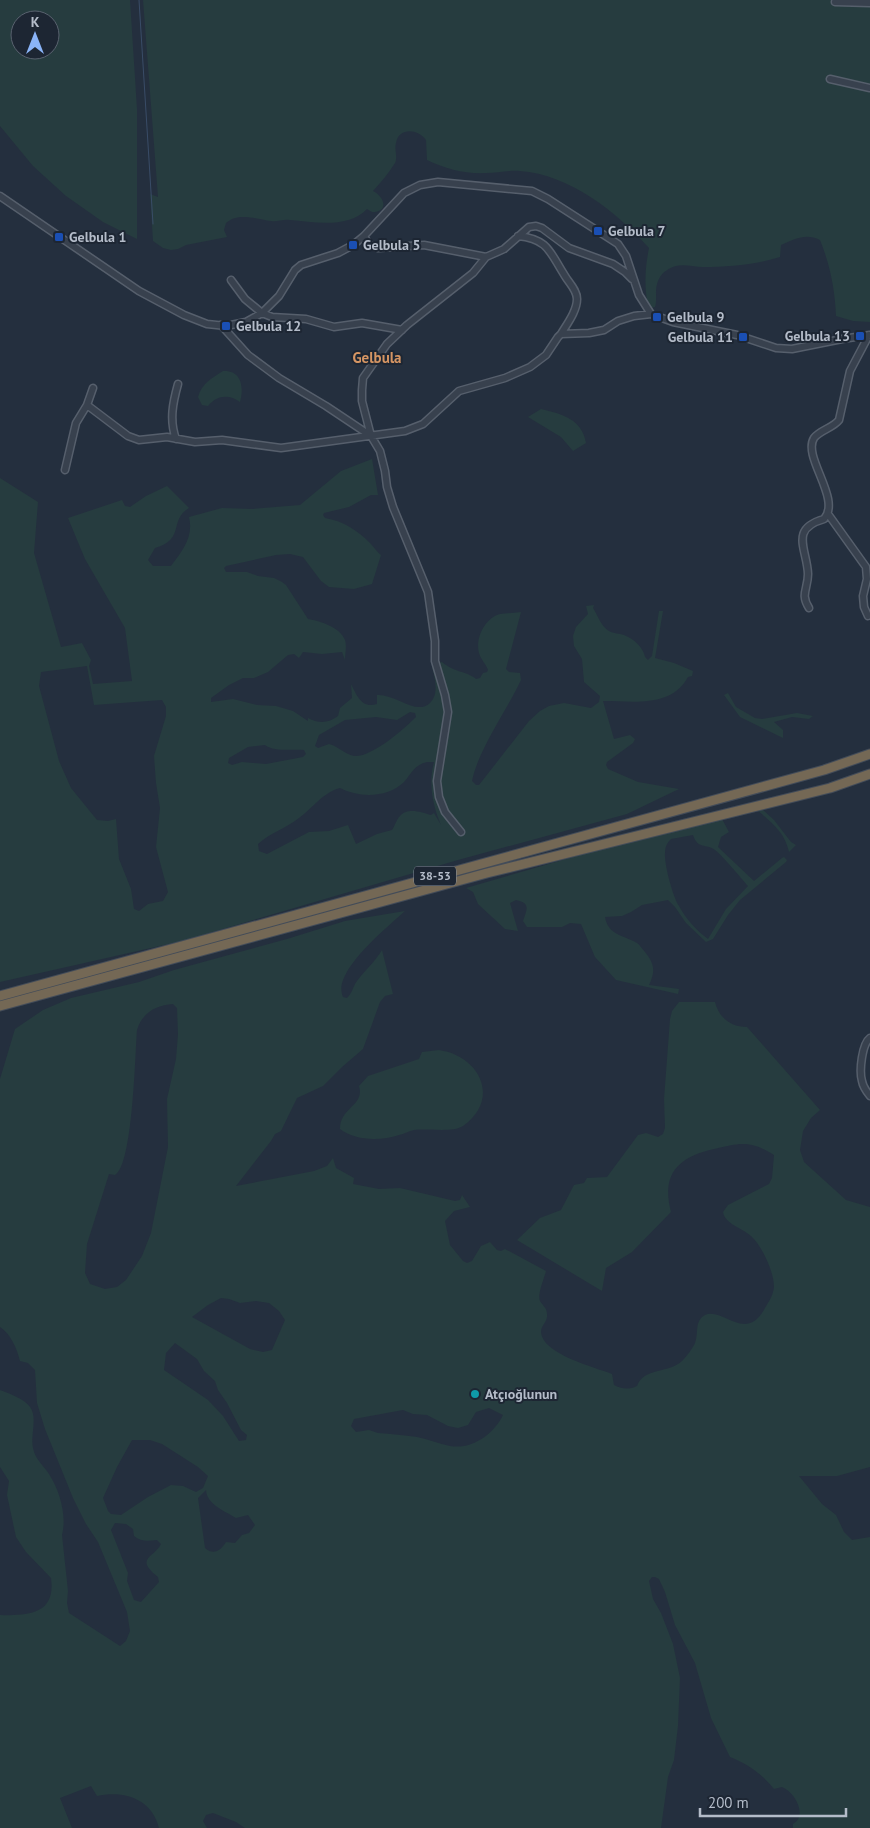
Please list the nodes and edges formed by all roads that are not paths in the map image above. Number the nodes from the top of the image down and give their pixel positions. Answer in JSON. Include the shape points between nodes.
{"nodes":[{"id":1,"x":835,"y":2,"type":"dead end"},
{"id":2,"x":870,"y":3,"type":"edge"},
{"id":3,"x":830,"y":79,"type":"dead end"},
{"id":4,"x":870,"y":88,"type":"edge"},
{"id":5,"x":0,"y":196,"type":"edge"},
{"id":6,"x":364,"y":236,"type":"junction"},
{"id":7,"x":518,"y":236,"type":"junction"},
{"id":8,"x":486,"y":258,"type":"junction"},
{"id":9,"x":231,"y":280,"type":"dead end"},
{"id":10,"x":635,"y":282,"type":"junction"},
{"id":11,"x":262,"y":313,"type":"junction"},
{"id":12,"x":651,"y":314,"type":"junction"},
{"id":13,"x":221,"y":325,"type":"junction"},
{"id":14,"x":402,"y":330,"type":"junction"},
{"id":15,"x":562,"y":334,"type":"junction"},
{"id":16,"x":870,"y":335,"type":"edge"},
{"id":17,"x":178,"y":384,"type":"dead end"},
{"id":18,"x":93,"y":388,"type":"dead end"},
{"id":19,"x":87,"y":405,"type":"junction"},
{"id":20,"x":371,"y":436,"type":"junction"},
{"id":21,"x":176,"y":438,"type":"junction"},
{"id":22,"x":65,"y":470,"type":"dead end"},
{"id":23,"x":828,"y":514,"type":"junction"},
{"id":24,"x":810,"y":608,"type":"dead end"},
{"id":25,"x":868,"y":616,"type":"dead end"},
{"id":26,"x":870,"y":754,"type":"edge"},
{"id":27,"x":870,"y":774,"type":"edge"},
{"id":28,"x":461,"y":832,"type":"dead end"},
{"id":29,"x":0,"y":996,"type":"edge"},
{"id":30,"x":0,"y":1006,"type":"edge"},
{"id":31,"x":870,"y":1038,"type":"edge"},
{"id":32,"x":870,"y":1096,"type":"edge"}],
"edges":[{"from":1,"to":2,"type":"street"},
{"from":3,"to":4,"type":"street"},
{"from":5,"to":13,"type":"street","via":[[139,291],[184,315],[207,324]]},
{"from":6,"to":8,"type":"street","via":[[369,244],[378,248],[424,245]]},
{"from":6,"to":10,"type":"street","via":[[404,193],[420,185],[438,182],[532,191],[618,244]]},
{"from":6,"to":11,"type":"street","via":[[338,253],[300,265],[279,296]]},
{"from":7,"to":8,"type":"street","via":[[504,250]]},
{"from":7,"to":10,"type":"street","via":[[529,227],[539,227],[568,248],[614,264]]},
{"from":7,"to":15,"type":"street","via":[[534,239],[549,248],[576,294],[576,305]]},
{"from":8,"to":14,"type":"street","via":[[473,273]]},
{"from":9,"to":11,"type":"street"},
{"from":10,"to":12,"type":"street"},
{"from":11,"to":13,"type":"street","via":[[246,322]]},
{"from":11,"to":14,"type":"street","via":[[272,317],[306,319],[334,327],[362,323]]},
{"from":12,"to":15,"type":"street","via":[[618,321],[604,330]]},
{"from":12,"to":16,"type":"street","via":[[776,348],[792,349]]},
{"from":13,"to":20,"type":"street","via":[[248,355],[272,373]]},
{"from":14,"to":20,"type":"street","via":[[387,344],[363,378],[362,401]]},
{"from":15,"to":20,"type":"street","via":[[546,355],[530,367],[459,392],[422,424],[405,431]]},
{"from":16,"to":23,"type":"street","via":[[850,371],[842,415],[836,424],[813,441],[814,454],[828,494]]},
{"from":17,"to":21,"type":"street","via":[[172,408]]},
{"from":18,"to":19,"type":"street"},
{"from":19,"to":21,"type":"street","via":[[128,436],[140,440]]},
{"from":19,"to":22,"type":"street","via":[[76,423]]},
{"from":20,"to":21,"type":"street","via":[[281,448]]},
{"from":20,"to":28,"type":"street","via":[[380,451],[393,507],[428,592],[435,661],[448,712],[437,781],[439,797]]},
{"from":23,"to":24,"type":"street","via":[[810,524],[802,537],[808,573],[804,598]]},
{"from":23,"to":25,"type":"street","via":[[866,567],[863,596]]},
{"from":26,"to":29,"type":"highway","number":"38-53","via":[[805,775]]},
{"from":27,"to":30,"type":"highway","number":"38-53","via":[[830,788],[487,873]]},
{"from":31,"to":32,"type":"street","via":[[865,1044],[861,1072]]}]}
